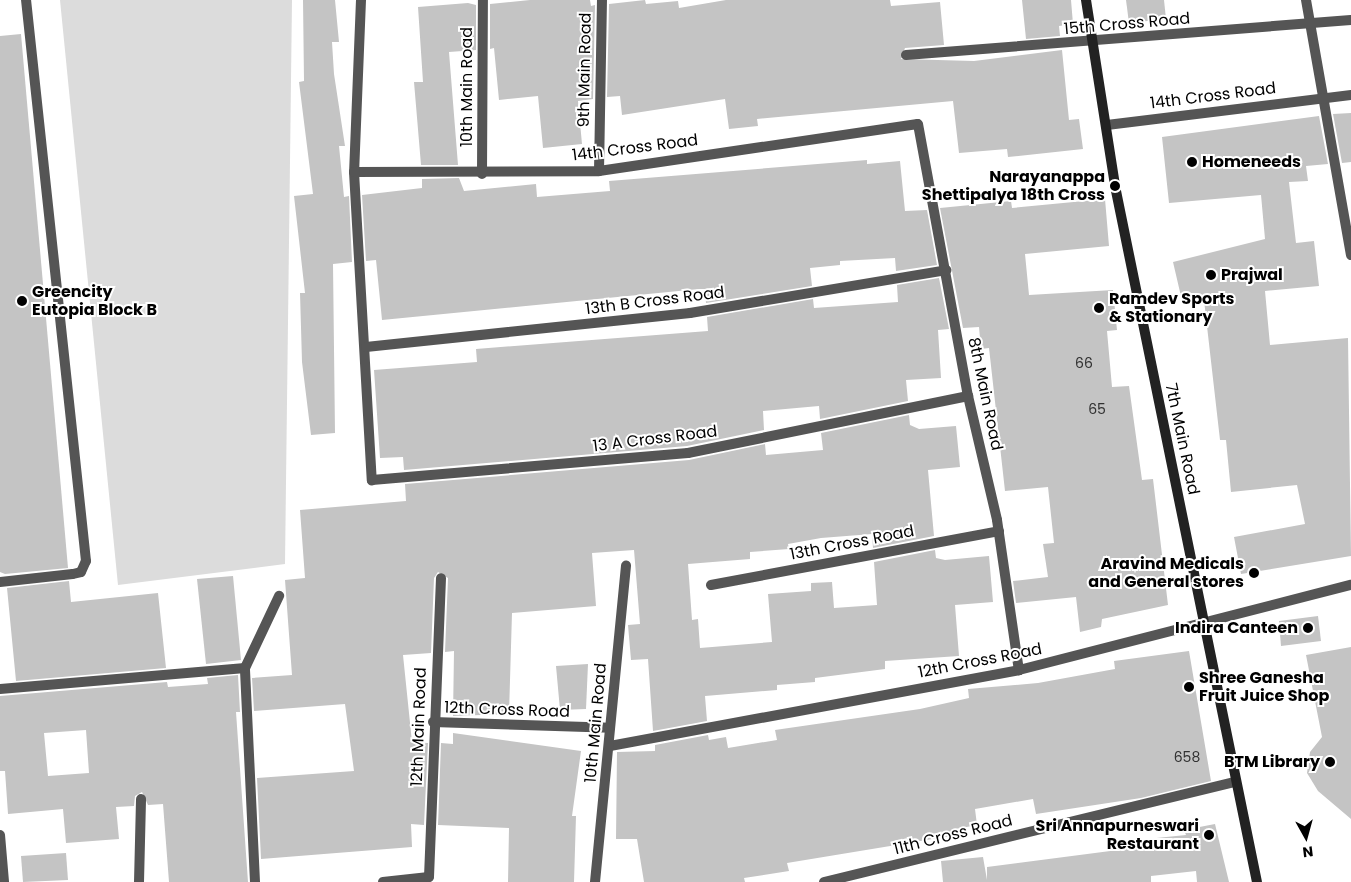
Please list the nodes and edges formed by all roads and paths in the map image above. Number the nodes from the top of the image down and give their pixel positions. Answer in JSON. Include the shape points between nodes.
{"nodes":[{"id":1,"x":26,"y":0,"type":"edge"},
{"id":2,"x":361,"y":0,"type":"edge"},
{"id":3,"x":483,"y":0,"type":"edge"},
{"id":4,"x":602,"y":0,"type":"edge"},
{"id":5,"x":1086,"y":0,"type":"edge"},
{"id":6,"x":1306,"y":0,"type":"edge"},
{"id":7,"x":1351,"y":20,"type":"edge"},
{"id":8,"x":1309,"y":24,"type":"junction"},
{"id":9,"x":1092,"y":42,"type":"junction"},
{"id":10,"x":906,"y":55,"type":"dead end"},
{"id":11,"x":1351,"y":94,"type":"edge"},
{"id":12,"x":1323,"y":98,"type":"junction"},
{"id":13,"x":918,"y":124,"type":"joint"},
{"id":14,"x":1107,"y":125,"type":"junction"},
{"id":15,"x":599,"y":171,"type":"junction"},
{"id":16,"x":354,"y":172,"type":"junction"},
{"id":17,"x":482,"y":174,"type":"junction"},
{"id":18,"x":1351,"y":255,"type":"edge"},
{"id":19,"x":946,"y":270,"type":"junction"},
{"id":20,"x":366,"y":348,"type":"junction"},
{"id":21,"x":968,"y":396,"type":"junction"},
{"id":22,"x":999,"y":531,"type":"junction"},
{"id":23,"x":626,"y":566,"type":"dead end"},
{"id":24,"x":441,"y":578,"type":"dead end"},
{"id":25,"x":0,"y":582,"type":"edge"},
{"id":26,"x":711,"y":585,"type":"dead end"},
{"id":27,"x":1351,"y":585,"type":"edge"},
{"id":28,"x":279,"y":596,"type":"dead end"},
{"id":29,"x":1204,"y":622,"type":"junction"},
{"id":30,"x":245,"y":668,"type":"junction"},
{"id":31,"x":1019,"y":670,"type":"junction"},
{"id":32,"x":0,"y":689,"type":"edge"},
{"id":33,"x":433,"y":722,"type":"junction"},
{"id":34,"x":610,"y":728,"type":"junction"},
{"id":35,"x":610,"y":746,"type":"junction"},
{"id":36,"x":1235,"y":782,"type":"junction"},
{"id":37,"x":141,"y":799,"type":"dead end"},
{"id":38,"x":0,"y":834,"type":"edge"},
{"id":39,"x":4,"y":882,"type":"edge"},
{"id":40,"x":139,"y":882,"type":"edge"},
{"id":41,"x":255,"y":882,"type":"edge"},
{"id":42,"x":382,"y":882,"type":"edge"},
{"id":43,"x":595,"y":882,"type":"edge"},
{"id":44,"x":824,"y":882,"type":"edge"},
{"id":45,"x":1257,"y":882,"type":"edge"}],
"edges":[{"from":1,"to":25,"type":"street","via":[[86,561],[81,572],[73,574]]},
{"from":2,"to":16,"type":"street"},
{"from":3,"to":17,"type":"street","name":"10th Main Road"},
{"from":4,"to":15,"type":"street","name":"9th Main Road"},
{"from":5,"to":9,"type":"street","name":"7th Main Road"},
{"from":6,"to":8,"type":"street"},
{"from":7,"to":8,"type":"street","name":"15th Cross Road"},
{"from":8,"to":9,"type":"street","name":"15th Cross Road"},
{"from":8,"to":12,"type":"street"},
{"from":9,"to":10,"type":"street","name":"15th Cross Road"},
{"from":9,"to":14,"type":"street","name":"7th Main Road"},
{"from":11,"to":12,"type":"street","name":"14th Cross Road"},
{"from":12,"to":14,"type":"street","name":"14th Cross Road"},
{"from":12,"to":18,"type":"street"},
{"from":13,"to":15,"type":"street","name":"14th Cross Road"},
{"from":13,"to":19,"type":"street","name":"8th Main Road"},
{"from":14,"to":29,"type":"street","name":"7th Main Road","via":[[1115,186]]},
{"from":15,"to":17,"type":"street","name":"14th Cross Road"},
{"from":16,"to":17,"type":"street","name":"14th Cross Road"},
{"from":16,"to":20,"type":"street"},
{"from":19,"to":20,"type":"street","name":"13th B Cross Road","via":[[690,314]]},
{"from":19,"to":21,"type":"street","name":"8th Main Road"},
{"from":20,"to":21,"type":"street","name":"13 A Cross Road","via":[[372,480],[688,453]]},
{"from":21,"to":22,"type":"street","name":"8th Main Road"},
{"from":22,"to":26,"type":"street","name":"13th Cross Road"},
{"from":22,"to":31,"type":"street","name":"8th Main Road"},
{"from":23,"to":34,"type":"street","name":"10th Main Road"},
{"from":24,"to":33,"type":"street","name":"12th Main Road"},
{"from":27,"to":29,"type":"street","name":"12th Cross Road"},
{"from":28,"to":30,"type":"street"},
{"from":29,"to":31,"type":"street","name":"12th Cross Road"},
{"from":29,"to":36,"type":"street","name":"7th Main Road"},
{"from":30,"to":32,"type":"street"},
{"from":30,"to":41,"type":"street"},
{"from":31,"to":35,"type":"street","name":"12th Cross Road"},
{"from":33,"to":34,"type":"street","name":"12th Cross Road"},
{"from":33,"to":42,"type":"street","name":"12th Main Road","via":[[429,877]]},
{"from":34,"to":35,"type":"street","name":"10th Main Road"},
{"from":35,"to":43,"type":"street","name":"10th Main Road"},
{"from":36,"to":44,"type":"street","name":"11th Cross Road"},
{"from":36,"to":45,"type":"street","name":"7th Main Road"},
{"from":37,"to":40,"type":"street"},
{"from":38,"to":39,"type":"street"}]}
